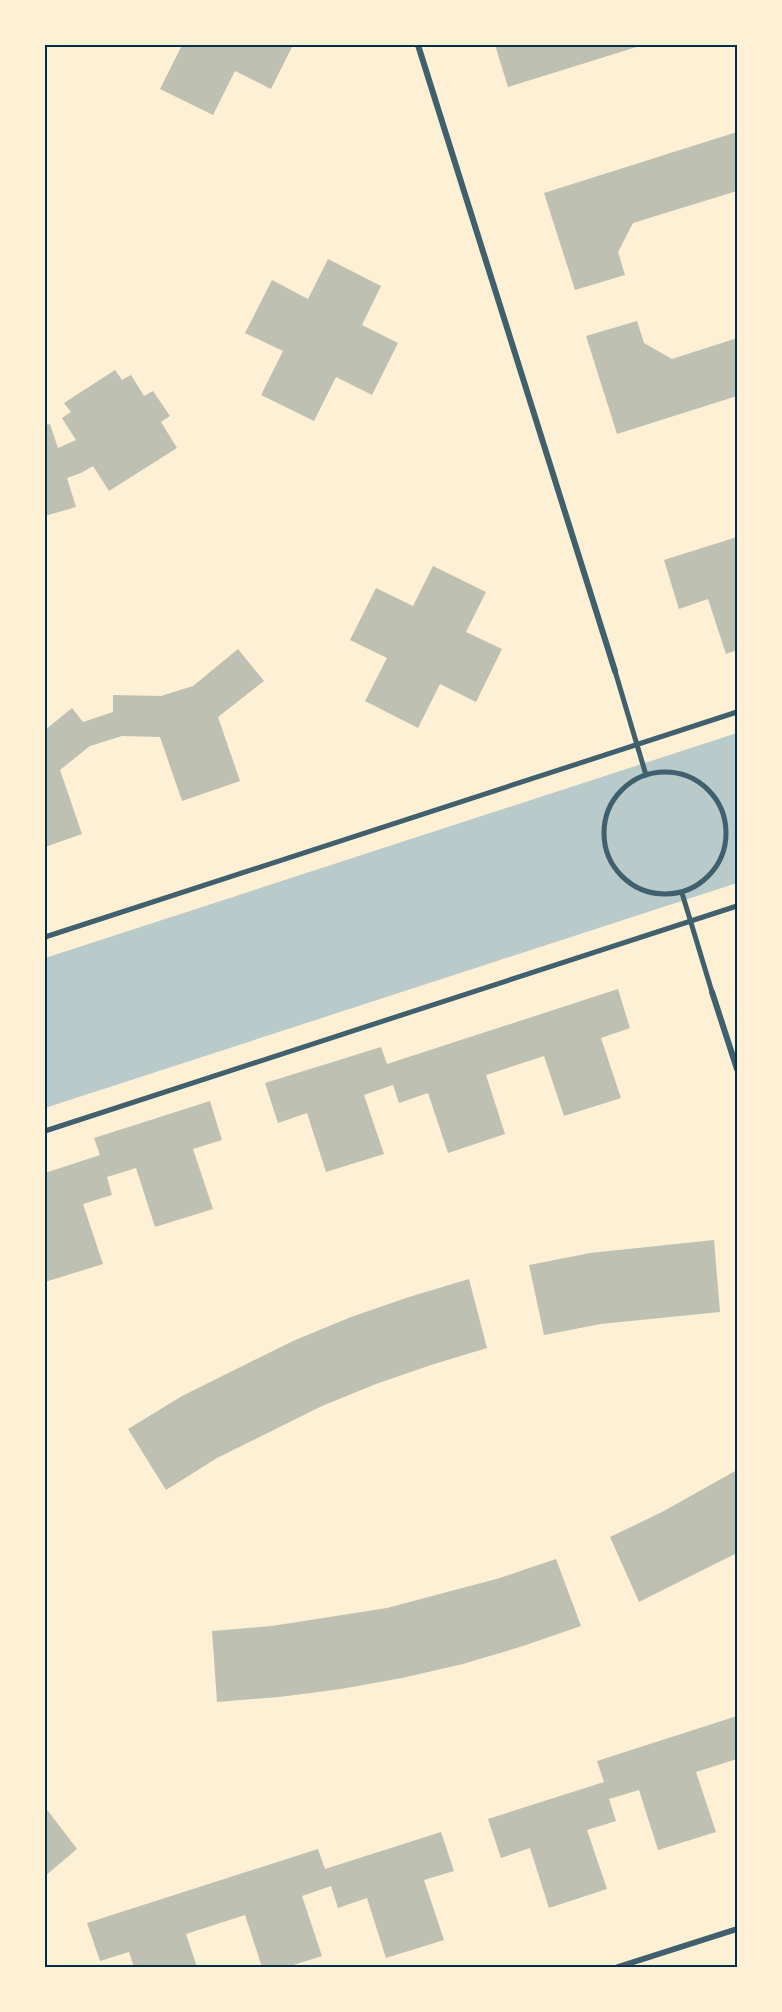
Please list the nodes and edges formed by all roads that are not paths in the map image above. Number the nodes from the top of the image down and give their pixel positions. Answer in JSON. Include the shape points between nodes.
{"nodes":[{"id":1,"x":418,"y":45,"type":"edge"},
{"id":2,"x":615,"y":671,"type":"joint"},
{"id":3,"x":737,"y":712,"type":"edge"},
{"id":4,"x":637,"y":745,"type":"junction"},
{"id":5,"x":646,"y":775,"type":"junction"},
{"id":6,"x":682,"y":893,"type":"junction"},
{"id":7,"x":737,"y":906,"type":"edge"},
{"id":8,"x":690,"y":921,"type":"junction"},
{"id":9,"x":45,"y":937,"type":"edge"},
{"id":10,"x":712,"y":992,"type":"joint"},
{"id":11,"x":737,"y":1069,"type":"edge"},
{"id":12,"x":45,"y":1131,"type":"edge"},
{"id":13,"x":737,"y":1929,"type":"edge"},
{"id":14,"x":618,"y":1967,"type":"edge"}],
"edges":[{"from":1,"to":2,"type":"street"},
{"from":2,"to":4,"type":"street"},
{"from":3,"to":4,"type":"street"},
{"from":4,"to":5,"type":"street"},
{"from":4,"to":9,"type":"street"},
{"from":5,"to":6,"type":"street","via":[[621,789],[609,805],[603,824],[610,864],[622,879],[640,890],[660,895]]},
{"from":5,"to":6,"type":"street","via":[[678,773],[697,781],[712,794],[723,812],[727,832],[724,852],[714,871],[699,885]]},
{"from":6,"to":8,"type":"street"},
{"from":7,"to":8,"type":"street"},
{"from":8,"to":10,"type":"street"},
{"from":8,"to":12,"type":"street"},
{"from":10,"to":11,"type":"street"},
{"from":13,"to":14,"type":"street"}]}
